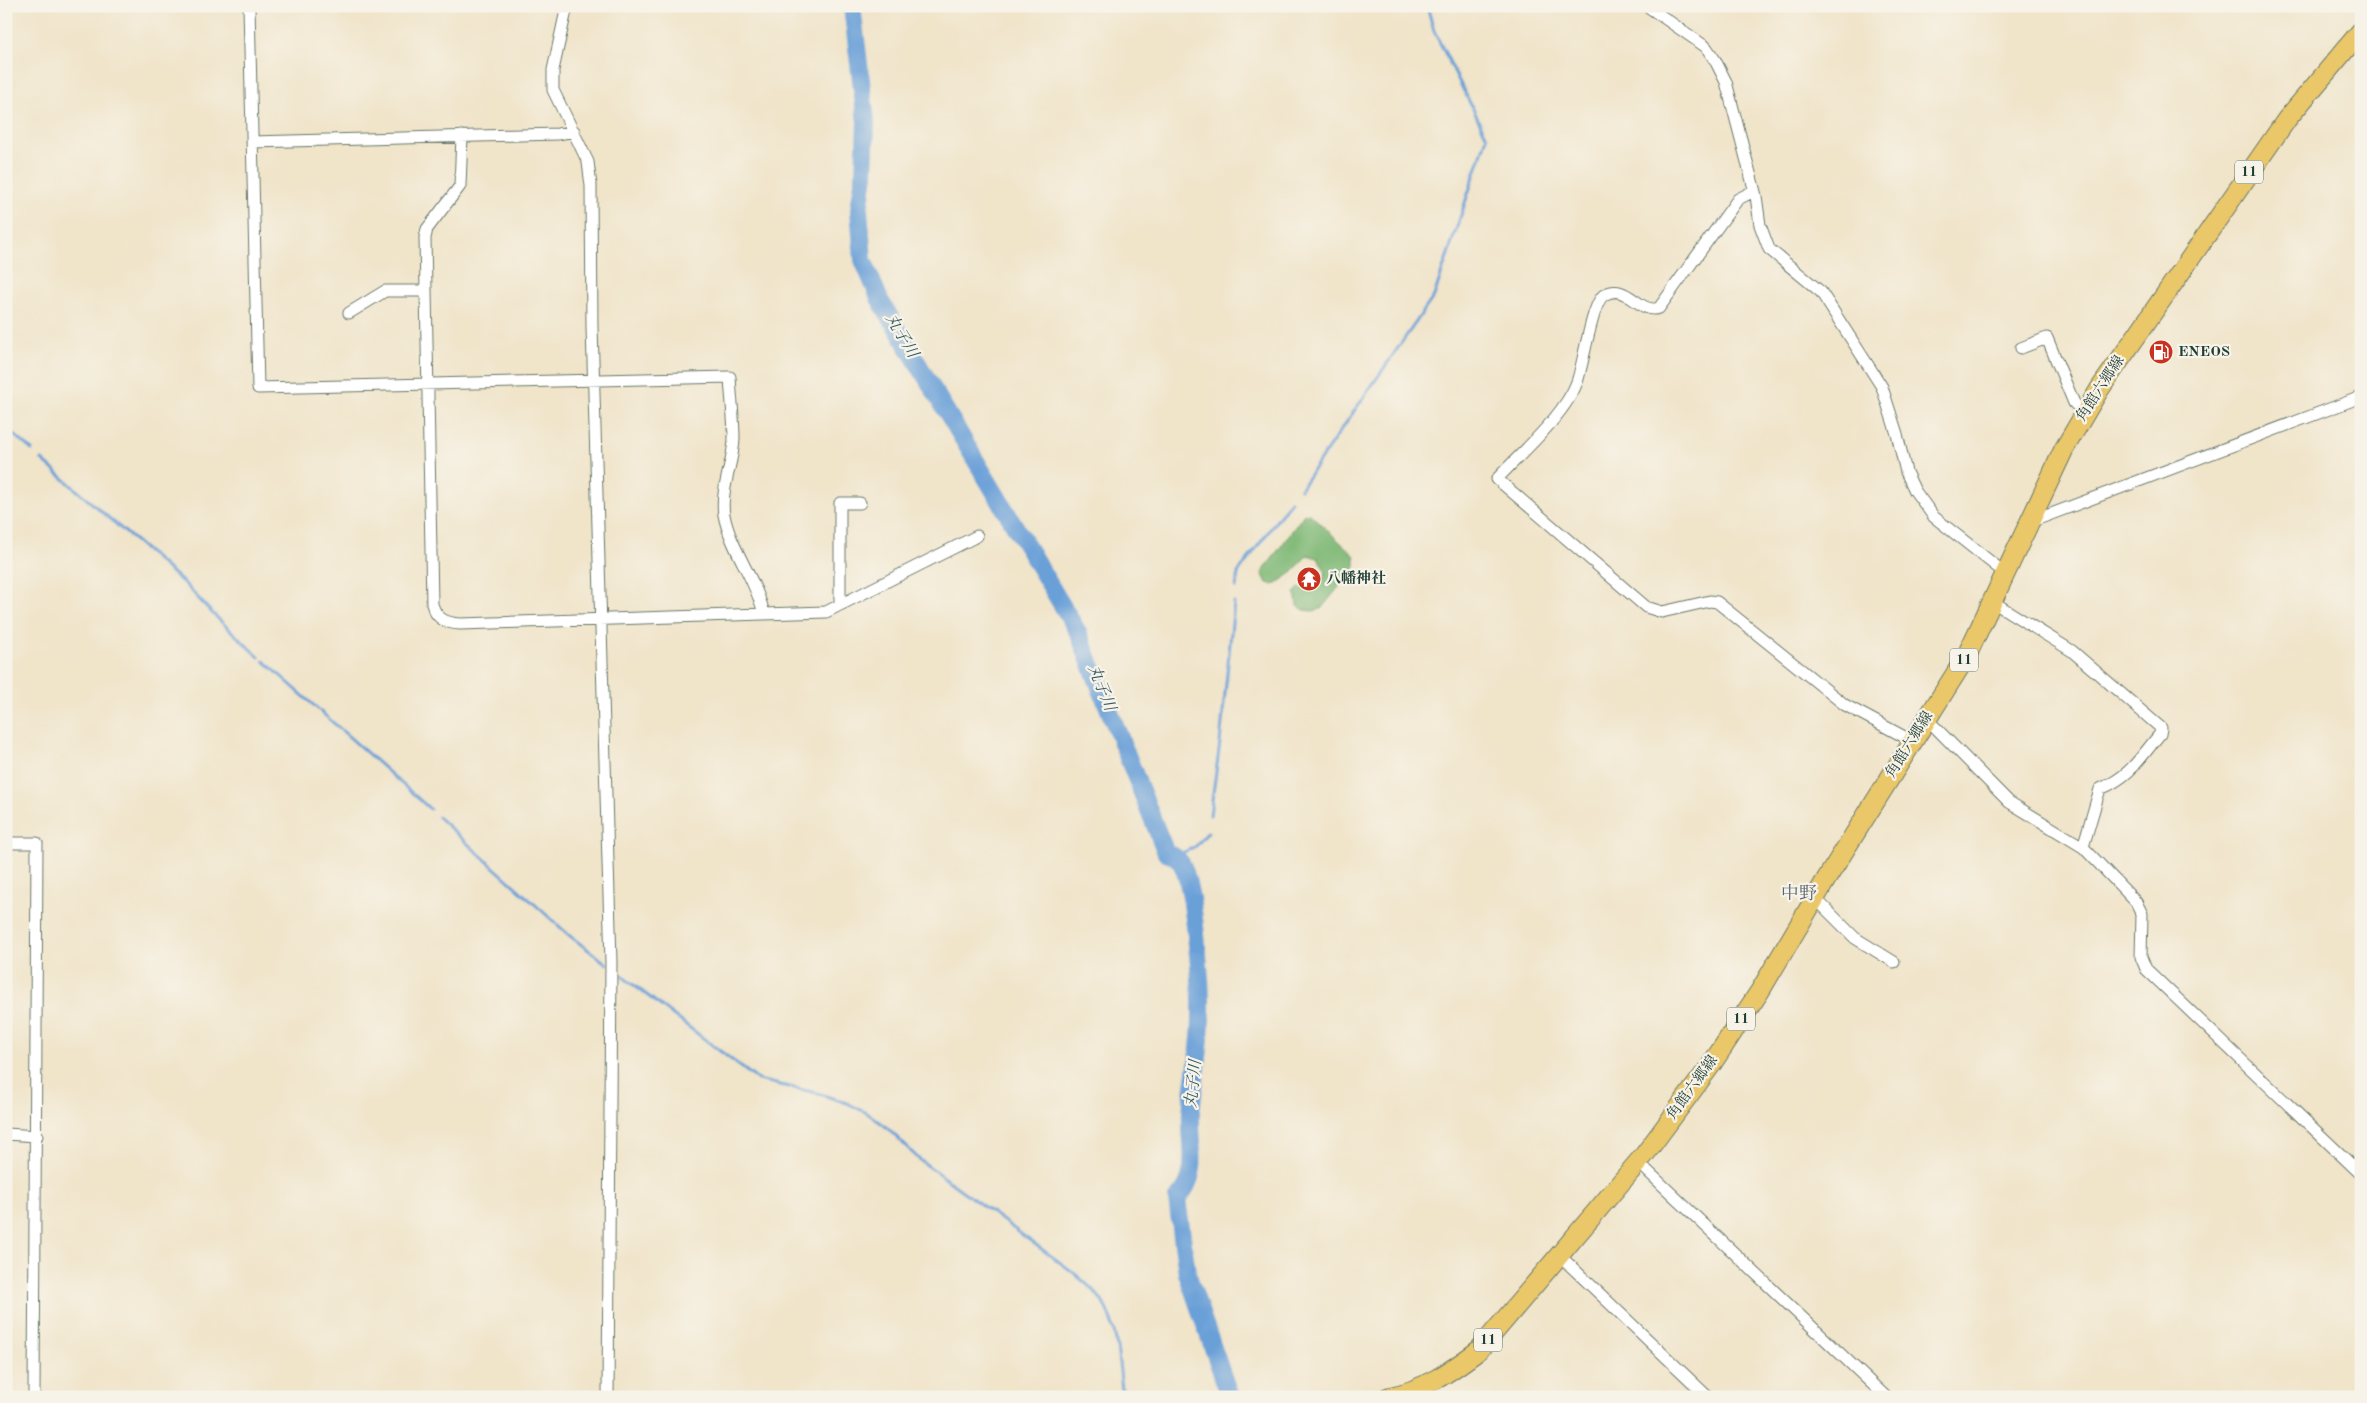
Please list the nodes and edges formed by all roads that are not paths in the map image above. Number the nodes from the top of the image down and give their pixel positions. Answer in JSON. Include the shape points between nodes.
{"nodes":[{"id":1,"x":249,"y":6,"type":"edge"},
{"id":2,"x":567,"y":6,"type":"edge"},
{"id":3,"x":1647,"y":6,"type":"edge"},
{"id":4,"x":2361,"y":32,"type":"edge"},
{"id":5,"x":574,"y":132,"type":"junction"},
{"id":6,"x":462,"y":136,"type":"junction"},
{"id":7,"x":252,"y":142,"type":"junction"},
{"id":8,"x":1754,"y":190,"type":"junction"},
{"id":9,"x":426,"y":291,"type":"junction"},
{"id":10,"x":349,"y":313,"type":"dead end"},
{"id":11,"x":2021,"y":348,"type":"dead end"},
{"id":12,"x":595,"y":380,"type":"junction"},
{"id":13,"x":427,"y":385,"type":"junction"},
{"id":14,"x":2361,"y":397,"type":"edge"},
{"id":15,"x":2085,"y":413,"type":"junction"},
{"id":16,"x":860,"y":503,"type":"dead end"},
{"id":17,"x":2030,"y":522,"type":"junction"},
{"id":18,"x":977,"y":536,"type":"dead end"},
{"id":19,"x":2006,"y":574,"type":"junction"},
{"id":20,"x":1993,"y":602,"type":"junction"},
{"id":21,"x":840,"y":605,"type":"junction"},
{"id":22,"x":764,"y":614,"type":"junction"},
{"id":23,"x":602,"y":619,"type":"junction"},
{"id":24,"x":1926,"y":718,"type":"junction"},
{"id":25,"x":1912,"y":741,"type":"junction"},
{"id":26,"x":6,"y":843,"type":"edge"},
{"id":27,"x":2083,"y":847,"type":"junction"},
{"id":28,"x":1815,"y":898,"type":"junction"},
{"id":29,"x":1894,"y":962,"type":"dead end"},
{"id":30,"x":6,"y":1134,"type":"edge"},
{"id":31,"x":37,"y":1136,"type":"junction"},
{"id":32,"x":1638,"y":1162,"type":"junction"},
{"id":33,"x":2361,"y":1174,"type":"edge"},
{"id":34,"x":1559,"y":1255,"type":"junction"},
{"id":35,"x":34,"y":1397,"type":"edge"},
{"id":36,"x":608,"y":1397,"type":"edge"},
{"id":37,"x":1388,"y":1397,"type":"edge"},
{"id":38,"x":1708,"y":1397,"type":"edge"},
{"id":39,"x":1886,"y":1397,"type":"edge"}],
"edges":[{"from":1,"to":7,"type":"street"},
{"from":2,"to":5,"type":"street","via":[[553,70],[553,90]]},
{"from":3,"to":8,"type":"street","via":[[1706,47],[1715,60],[1726,82]]},
{"from":4,"to":15,"type":"main road","name":"角館六郷線","number":"11","via":[[2287,119]]},
{"from":5,"to":6,"type":"street"},
{"from":5,"to":12,"type":"street","via":[[588,162],[591,186]]},
{"from":6,"to":7,"type":"street"},
{"from":6,"to":9,"type":"street","via":[[460,186],[427,229]]},
{"from":7,"to":13,"type":"street","via":[[258,388]]},
{"from":8,"to":19,"type":"street","via":[[1760,225],[1769,249],[1821,292],[1882,388],[1906,472],[1915,491],[1934,517]]},
{"from":8,"to":25,"type":"street","via":[[1738,200],[1660,308],[1648,308],[1624,292],[1603,295],[1597,304],[1583,362],[1570,398],[1497,479],[1646,607],[1662,612],[1717,602],[1845,705]]},
{"from":9,"to":10,"type":"street","via":[[385,291]]},
{"from":9,"to":13,"type":"street"},
{"from":11,"to":15,"type":"street","via":[[2047,338],[2074,403]]},
{"from":12,"to":13,"type":"street"},
{"from":12,"to":22,"type":"street","via":[[730,378],[734,438],[723,503],[725,517],[760,597]]},
{"from":12,"to":23,"type":"street"},
{"from":13,"to":23,"type":"street","via":[[434,611],[445,621],[460,624]]},
{"from":14,"to":17,"type":"street"},
{"from":15,"to":17,"type":"main road","name":"角館六郷線","number":"11","via":[[2064,449]]},
{"from":16,"to":21,"type":"street","via":[[840,503]]},
{"from":17,"to":19,"type":"main road","name":"角館六郷線","number":"11"},
{"from":18,"to":21,"type":"street"},
{"from":19,"to":20,"type":"main road","name":"角館六郷線","number":"11"},
{"from":20,"to":24,"type":"main road","name":"角館六郷線","number":"11","via":[[1966,657]]},
{"from":20,"to":27,"type":"street","via":[[2072,651],[2160,728],[2160,734],[2127,774],[2100,789]]},
{"from":21,"to":22,"type":"street","via":[[826,612]]},
{"from":22,"to":23,"type":"street"},
{"from":23,"to":36,"type":"street","via":[[612,962]]},
{"from":24,"to":25,"type":"main road","name":"角館六郷線","number":"11"},
{"from":24,"to":27,"type":"street","via":[[2009,802]]},
{"from":25,"to":28,"type":"main road","name":"角館六郷線","number":"11"},
{"from":26,"to":31,"type":"street","via":[[37,843]]},
{"from":27,"to":33,"type":"street","via":[[2136,902],[2142,914],[2140,957],[2146,969]]},
{"from":28,"to":29,"type":"street","via":[[1855,938]]},
{"from":28,"to":32,"type":"main road","name":"角館六郷線","number":"11","via":[[1711,1065]]},
{"from":30,"to":31,"type":"street"},
{"from":31,"to":35,"type":"street"},
{"from":32,"to":34,"type":"main road","name":"角館六郷線","number":"11"},
{"from":32,"to":39,"type":"street"},
{"from":34,"to":37,"type":"main road","name":"角館六郷線","number":"11","via":[[1479,1350],[1451,1372]]},
{"from":34,"to":38,"type":"street"}]}
